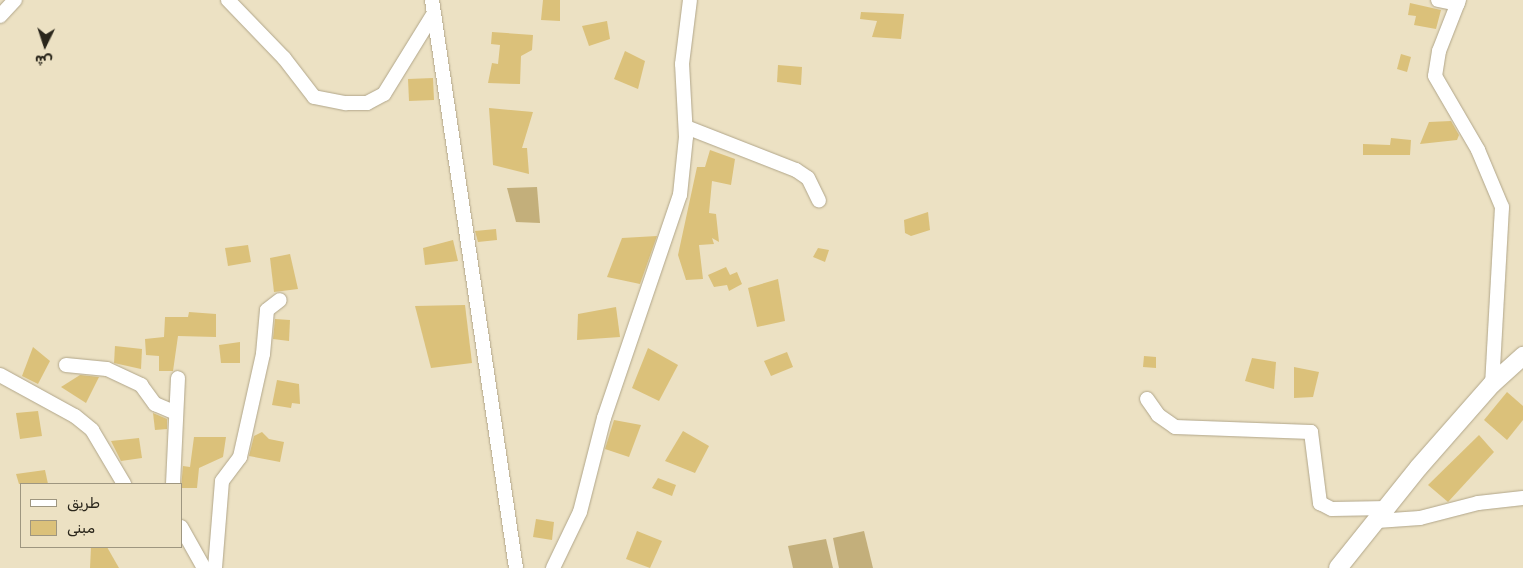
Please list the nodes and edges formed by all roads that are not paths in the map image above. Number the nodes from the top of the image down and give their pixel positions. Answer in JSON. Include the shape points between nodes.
{"nodes":[{"id":1,"x":15,"y":0,"type":"edge"},
{"id":2,"x":228,"y":0,"type":"edge"},
{"id":3,"x":690,"y":0,"type":"edge"},
{"id":4,"x":1438,"y":0,"type":"edge"},
{"id":5,"x":1458,"y":2,"type":"edge"},
{"id":6,"x":433,"y":7,"type":"edge"},
{"id":7,"x":0,"y":16,"type":"edge"},
{"id":8,"x":686,"y":127,"type":"junction"},
{"id":9,"x":820,"y":201,"type":"dead end"},
{"id":10,"x":280,"y":300,"type":"dead end"},
{"id":11,"x":1523,"y":356,"type":"edge"},
{"id":12,"x":66,"y":365,"type":"dead end"},
{"id":13,"x":0,"y":375,"type":"edge"},
{"id":14,"x":178,"y":378,"type":"dead end"},
{"id":15,"x":1492,"y":384,"type":"junction"},
{"id":16,"x":1147,"y":399,"type":"dead end"},
{"id":17,"x":174,"y":412,"type":"junction"},
{"id":18,"x":123,"y":483,"type":"edge"},
{"id":19,"x":173,"y":483,"type":"edge"},
{"id":20,"x":1523,"y":498,"type":"edge"},
{"id":21,"x":1382,"y":514,"type":"junction"},
{"id":22,"x":182,"y":529,"type":"edge"},
{"id":23,"x":204,"y":568,"type":"edge"},
{"id":24,"x":215,"y":568,"type":"edge"},
{"id":25,"x":516,"y":568,"type":"edge"},
{"id":26,"x":553,"y":568,"type":"edge"},
{"id":27,"x":1338,"y":568,"type":"edge"}],
"edges":[{"from":1,"to":7,"type":"street"},
{"from":2,"to":6,"type":"street","via":[[284,58],[314,96],[346,103],[367,103],[384,94]]},
{"from":3,"to":8,"type":"street","via":[[682,64]]},
{"from":4,"to":5,"type":"street"},
{"from":5,"to":15,"type":"street","via":[[1439,51],[1435,76],[1478,150],[1502,207]]},
{"from":6,"to":25,"type":"street"},
{"from":8,"to":9,"type":"street","via":[[796,170],[808,178]]},
{"from":8,"to":26,"type":"street","via":[[684,174],[670,230],[604,418],[580,512]]},
{"from":10,"to":24,"type":"street","via":[[267,310],[263,354],[240,457],[222,481]]},
{"from":11,"to":15,"type":"main road"},
{"from":12,"to":17,"type":"street","via":[[107,369],[141,385],[155,404]]},
{"from":13,"to":18,"type":"street","via":[[92,430]]},
{"from":14,"to":17,"type":"street"},
{"from":15,"to":21,"type":"main road"},
{"from":16,"to":21,"type":"street","via":[[1158,415],[1175,427],[1310,432],[1322,505]]},
{"from":17,"to":19,"type":"street"},
{"from":20,"to":21,"type":"street","via":[[1478,503],[1420,518]]},
{"from":21,"to":27,"type":"main road"},
{"from":22,"to":23,"type":"street"}]}
